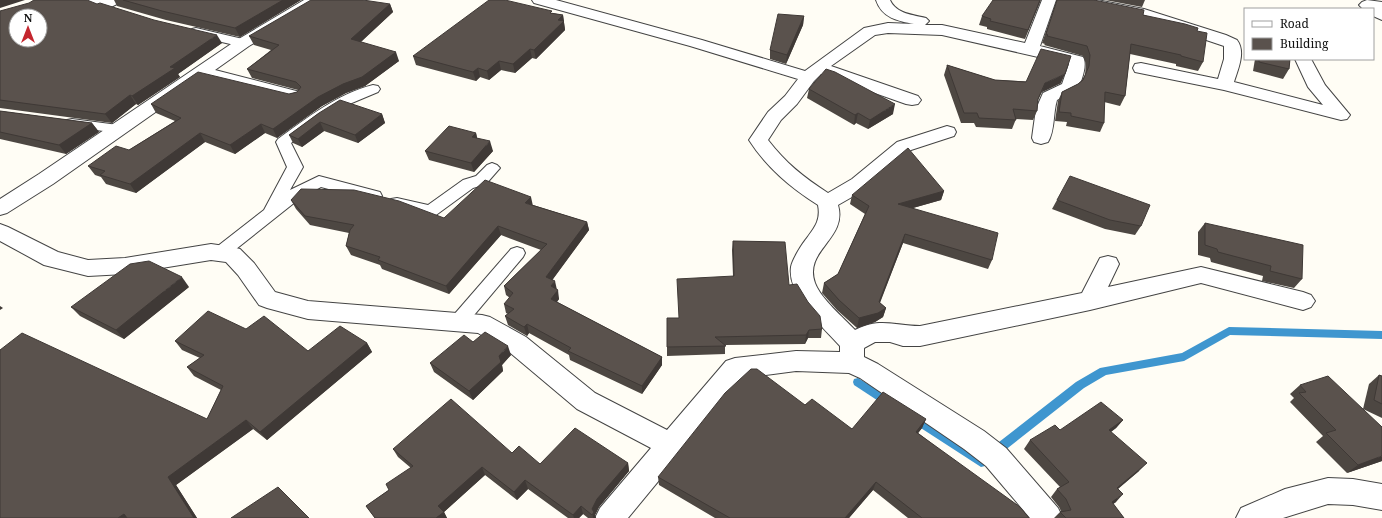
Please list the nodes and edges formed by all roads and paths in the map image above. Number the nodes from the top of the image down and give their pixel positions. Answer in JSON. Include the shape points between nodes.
{"nodes":[{"id":1,"x":88,"y":0,"type":"edge"},
{"id":2,"x":315,"y":0,"type":"edge"},
{"id":3,"x":539,"y":0,"type":"edge"},
{"id":4,"x":883,"y":0,"type":"edge"},
{"id":5,"x":1048,"y":0,"type":"edge"},
{"id":6,"x":1075,"y":0,"type":"edge"},
{"id":7,"x":112,"y":5,"type":"edge"},
{"id":8,"x":1382,"y":7,"type":"edge"},
{"id":9,"x":1372,"y":8,"type":"edge"},
{"id":10,"x":185,"y":29,"type":"edge"},
{"id":11,"x":942,"y":30,"type":"junction"},
{"id":12,"x":243,"y":43,"type":"junction"},
{"id":13,"x":1030,"y":49,"type":"junction"},
{"id":14,"x":1304,"y":60,"type":"edge"},
{"id":15,"x":1141,"y":68,"type":"dead end"},
{"id":16,"x":202,"y":72,"type":"junction"},
{"id":17,"x":813,"y":73,"type":"junction"},
{"id":18,"x":1225,"y":85,"type":"junction"},
{"id":19,"x":373,"y":89,"type":"dead end"},
{"id":20,"x":294,"y":96,"type":"edge"},
{"id":21,"x":912,"y":100,"type":"dead end"},
{"id":22,"x":56,"y":120,"type":"edge"},
{"id":23,"x":118,"y":129,"type":"junction"},
{"id":24,"x":947,"y":132,"type":"dead end"},
{"id":25,"x":1041,"y":138,"type":"dead end"},
{"id":26,"x":492,"y":168,"type":"dead end"},
{"id":27,"x":827,"y":202,"type":"junction"},
{"id":28,"x":0,"y":208,"type":"edge"},
{"id":29,"x":269,"y":213,"type":"junction"},
{"id":30,"x":0,"y":232,"type":"edge"},
{"id":31,"x":220,"y":253,"type":"junction"},
{"id":32,"x":517,"y":253,"type":"dead end"},
{"id":33,"x":1108,"y":264,"type":"dead end"},
{"id":34,"x":1090,"y":301,"type":"junction"},
{"id":35,"x":1303,"y":301,"type":"dead end"},
{"id":36,"x":458,"y":322,"type":"junction"},
{"id":37,"x":852,"y":353,"type":"junction"},
{"id":38,"x":672,"y":446,"type":"junction"},
{"id":39,"x":1382,"y":497,"type":"edge"},
{"id":40,"x":610,"y":518,"type":"edge"},
{"id":41,"x":1048,"y":518,"type":"edge"},
{"id":42,"x":1251,"y":518,"type":"edge"}],
"edges":[{"from":1,"to":7,"type":"street"},
{"from":2,"to":12,"type":"street"},
{"from":3,"to":17,"type":"street"},
{"from":4,"to":11,"type":"street","via":[[891,12]]},
{"from":5,"to":13,"type":"street"},
{"from":6,"to":18,"type":"street","via":[[1144,14],[1231,43],[1233,60]]},
{"from":8,"to":9,"type":"street","via":[[1367,4]]},
{"from":10,"to":12,"type":"lane"},
{"from":11,"to":13,"type":"street"},
{"from":11,"to":17,"type":"street","via":[[888,28],[870,31]]},
{"from":12,"to":16,"type":"street"},
{"from":13,"to":25,"type":"street","via":[[1077,61],[1078,67],[1069,87],[1049,97]]},
{"from":14,"to":18,"type":"street","via":[[1317,87],[1341,115]]},
{"from":15,"to":18,"type":"street"},
{"from":16,"to":20,"type":"street"},
{"from":16,"to":23,"type":"street"},
{"from":17,"to":21,"type":"street"},
{"from":17,"to":27,"type":"street","via":[[774,116],[758,140],[794,179]]},
{"from":19,"to":29,"type":"lane","via":[[342,102],[283,142],[295,167]]},
{"from":22,"to":23,"type":"lane"},
{"from":23,"to":28,"type":"street"},
{"from":24,"to":27,"type":"street","via":[[904,146],[858,184]]},
{"from":26,"to":29,"type":"lane","via":[[481,180],[468,184],[430,212],[319,181],[292,195]]},
{"from":27,"to":37,"type":"street","via":[[830,213],[828,226],[811,248],[802,267],[804,284]]},
{"from":29,"to":31,"type":"lane"},
{"from":30,"to":31,"type":"street","via":[[52,259],[88,268],[125,266],[211,252]]},
{"from":31,"to":36,"type":"street","via":[[232,255],[246,269],[267,299],[308,310]]},
{"from":32,"to":36,"type":"lane"},
{"from":33,"to":34,"type":"street"},
{"from":34,"to":35,"type":"street","via":[[1201,275]]},
{"from":34,"to":37,"type":"street","via":[[920,336],[903,336],[890,332],[871,333]]},
{"from":36,"to":38,"type":"street","via":[[482,324],[516,344],[586,401]]},
{"from":37,"to":38,"type":"street","via":[[736,368]]},
{"from":37,"to":41,"type":"street","via":[[869,371],[996,457]]},
{"from":38,"to":40,"type":"street"},
{"from":39,"to":42,"type":"street","via":[[1328,491],[1285,503]]}]}
